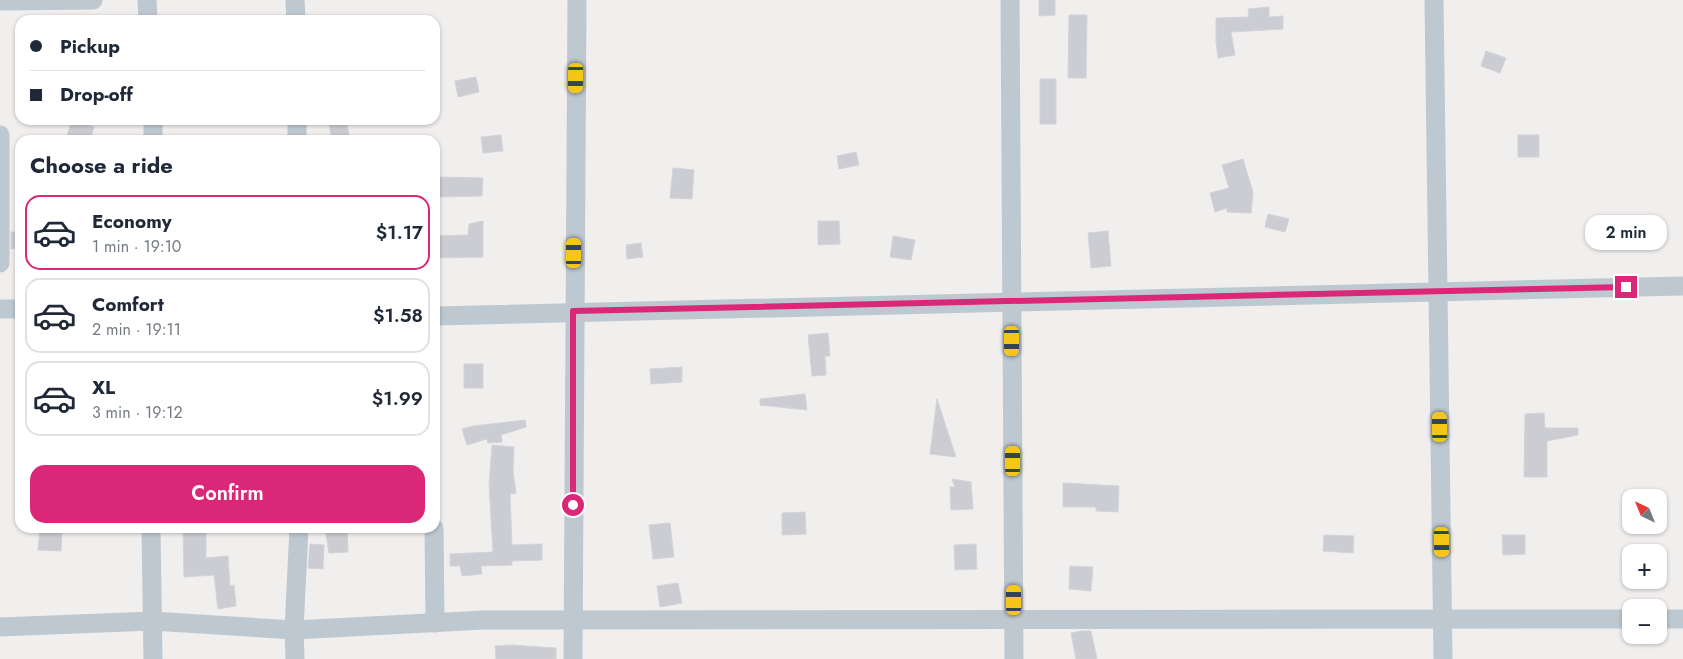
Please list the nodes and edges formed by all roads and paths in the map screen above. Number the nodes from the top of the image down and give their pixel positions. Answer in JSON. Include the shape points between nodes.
{"nodes":[{"id":1,"x":93,"y":0,"type":"edge"},
{"id":2,"x":146,"y":0,"type":"edge"},
{"id":3,"x":295,"y":0,"type":"edge"},
{"id":4,"x":576,"y":0,"type":"edge"},
{"id":5,"x":1010,"y":0,"type":"edge"},
{"id":6,"x":1434,"y":0,"type":"edge"},
{"id":7,"x":0,"y":1,"type":"edge"},
{"id":8,"x":148,"y":15,"type":"edge"},
{"id":9,"x":296,"y":15,"type":"edge"},
{"id":10,"x":0,"y":135,"type":"edge"},
{"id":11,"x":0,"y":263,"type":"edge"},
{"id":12,"x":1683,"y":286,"type":"edge"},
{"id":13,"x":1438,"y":292,"type":"junction"},
{"id":14,"x":1012,"y":301,"type":"junction"},
{"id":15,"x":0,"y":309,"type":"edge"},
{"id":16,"x":15,"y":309,"type":"edge"},
{"id":17,"x":573,"y":311,"type":"junction"},
{"id":18,"x":440,"y":316,"type":"edge"},
{"id":19,"x":151,"y":533,"type":"edge"},
{"id":20,"x":299,"y":533,"type":"edge"},
{"id":21,"x":434,"y":533,"type":"edge"},
{"id":22,"x":1683,"y":619,"type":"edge"},
{"id":23,"x":1014,"y":620,"type":"junction"},
{"id":24,"x":1443,"y":620,"type":"junction"},
{"id":25,"x":1622,"y":620,"type":"edge"},
{"id":26,"x":1667,"y":620,"type":"edge"},
{"id":27,"x":152,"y":621,"type":"junction"},
{"id":28,"x":573,"y":621,"type":"junction"},
{"id":29,"x":435,"y":623,"type":"junction"},
{"id":30,"x":0,"y":627,"type":"edge"},
{"id":31,"x":294,"y":630,"type":"junction"},
{"id":32,"x":153,"y":659,"type":"edge"},
{"id":33,"x":295,"y":659,"type":"edge"},
{"id":34,"x":573,"y":659,"type":"edge"},
{"id":35,"x":1014,"y":659,"type":"edge"},
{"id":36,"x":1443,"y":659,"type":"edge"}],
"edges":[{"from":1,"to":7,"type":"street"},
{"from":2,"to":8,"type":"street"},
{"from":3,"to":9,"type":"street"},
{"from":4,"to":17,"type":"street"},
{"from":5,"to":14,"type":"street"},
{"from":6,"to":13,"type":"street"},
{"from":10,"to":11,"type":"street"},
{"from":12,"to":13,"type":"street"},
{"from":13,"to":14,"type":"street"},
{"from":13,"to":24,"type":"street"},
{"from":14,"to":17,"type":"street"},
{"from":14,"to":23,"type":"street"},
{"from":15,"to":16,"type":"street"},
{"from":17,"to":18,"type":"street"},
{"from":17,"to":28,"type":"street"},
{"from":19,"to":27,"type":"street"},
{"from":20,"to":31,"type":"street"},
{"from":21,"to":29,"type":"street"},
{"from":22,"to":26,"type":"street"},
{"from":23,"to":24,"type":"street"},
{"from":23,"to":28,"type":"street"},
{"from":23,"to":35,"type":"street"},
{"from":24,"to":25,"type":"street"},
{"from":24,"to":36,"type":"street"},
{"from":27,"to":30,"type":"street"},
{"from":27,"to":31,"type":"street"},
{"from":27,"to":32,"type":"street"},
{"from":28,"to":29,"type":"street"},
{"from":28,"to":34,"type":"street"},
{"from":29,"to":31,"type":"street"},
{"from":31,"to":33,"type":"street"}]}
